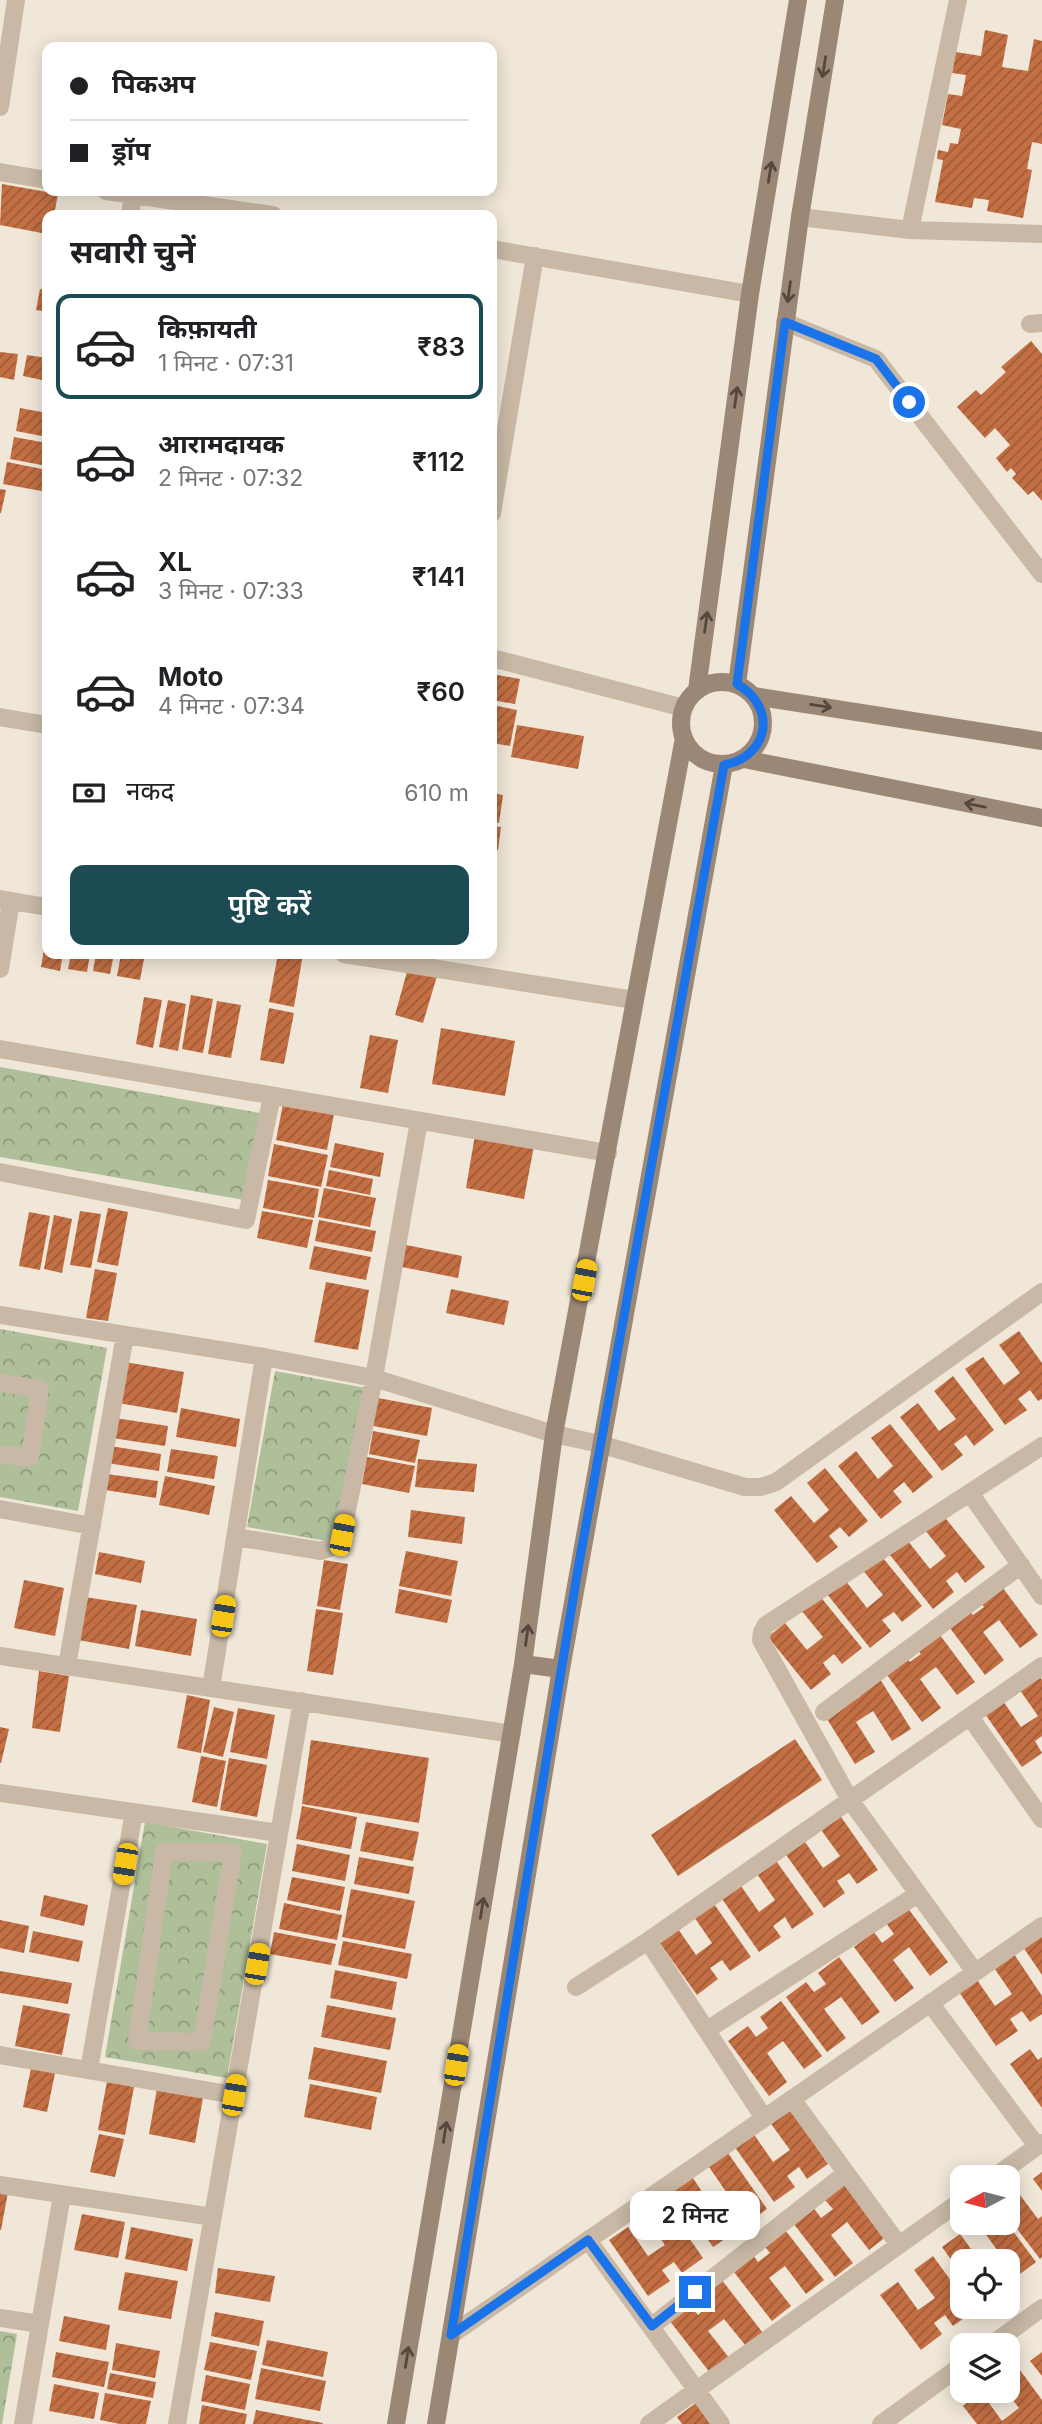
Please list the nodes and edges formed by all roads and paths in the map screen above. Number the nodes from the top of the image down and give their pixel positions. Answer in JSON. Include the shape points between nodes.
{"nodes":[{"id":1,"x":16,"y":0,"type":"edge"},
{"id":2,"x":798,"y":0,"type":"edge"},
{"id":3,"x":835,"y":0,"type":"edge"},
{"id":4,"x":958,"y":0,"type":"edge"},
{"id":5,"x":0,"y":107,"type":"edge"},
{"id":6,"x":0,"y":172,"type":"edge"},
{"id":7,"x":42,"y":179,"type":"edge"},
{"id":8,"x":139,"y":196,"type":"edge"},
{"id":9,"x":238,"y":210,"type":"edge"},
{"id":10,"x":800,"y":218,"type":"junction"},
{"id":11,"x":910,"y":230,"type":"junction"},
{"id":12,"x":1042,"y":234,"type":"edge"},
{"id":13,"x":497,"y":250,"type":"edge"},
{"id":14,"x":535,"y":256,"type":"junction"},
{"id":15,"x":750,"y":294,"type":"junction"},
{"id":16,"x":785,"y":322,"type":"junction"},
{"id":17,"x":500,"y":424,"type":"edge"},
{"id":18,"x":497,"y":457,"type":"edge"},
{"id":19,"x":1042,"y":574,"type":"edge"},
{"id":20,"x":497,"y":659,"type":"edge"},
{"id":21,"x":737,"y":684,"type":"junction"},
{"id":22,"x":696,"y":690,"type":"junction"},
{"id":23,"x":753,"y":695,"type":"junction"},
{"id":24,"x":684,"y":708,"type":"junction"},
{"id":25,"x":0,"y":717,"type":"edge"},
{"id":26,"x":42,"y":724,"type":"edge"},
{"id":27,"x":684,"y":738,"type":"junction"},
{"id":28,"x":1042,"y":741,"type":"edge"},
{"id":29,"x":744,"y":760,"type":"junction"},
{"id":30,"x":724,"y":765,"type":"junction"},
{"id":31,"x":1042,"y":818,"type":"edge"},
{"id":32,"x":6,"y":900,"type":"edge"},
{"id":33,"x":42,"y":906,"type":"edge"},
{"id":34,"x":420,"y":960,"type":"edge"},
{"id":35,"x":0,"y":969,"type":"edge"},
{"id":36,"x":634,"y":1000,"type":"junction"},
{"id":37,"x":0,"y":1049,"type":"edge"},
{"id":38,"x":272,"y":1096,"type":"junction"},
{"id":39,"x":419,"y":1121,"type":"junction"},
{"id":40,"x":608,"y":1153,"type":"junction"},
{"id":41,"x":0,"y":1172,"type":"edge"},
{"id":42,"x":1042,"y":1294,"type":"edge"},
{"id":43,"x":0,"y":1315,"type":"edge"},
{"id":44,"x":125,"y":1335,"type":"junction"},
{"id":45,"x":264,"y":1357,"type":"junction"},
{"id":46,"x":374,"y":1378,"type":"junction"},
{"id":47,"x":0,"y":1383,"type":"edge"},
{"id":48,"x":554,"y":1433,"type":"junction"},
{"id":49,"x":600,"y":1444,"type":"junction"},
{"id":50,"x":1042,"y":1446,"type":"edge"},
{"id":51,"x":0,"y":1454,"type":"edge"},
{"id":52,"x":970,"y":1493,"type":"junction"},
{"id":53,"x":0,"y":1509,"type":"edge"},
{"id":54,"x":92,"y":1526,"type":"junction"},
{"id":55,"x":236,"y":1538,"type":"junction"},
{"id":56,"x":1021,"y":1565,"type":"junction"},
{"id":57,"x":1042,"y":1596,"type":"edge"},
{"id":58,"x":0,"y":1656,"type":"edge"},
{"id":59,"x":523,"y":1664,"type":"junction"},
{"id":60,"x":67,"y":1666,"type":"junction"},
{"id":61,"x":1042,"y":1666,"type":"edge"},
{"id":62,"x":561,"y":1668,"type":"junction"},
{"id":63,"x":211,"y":1688,"type":"junction"},
{"id":64,"x":302,"y":1702,"type":"junction"},
{"id":65,"x":824,"y":1712,"type":"dead end"},
{"id":66,"x":970,"y":1717,"type":"junction"},
{"id":67,"x":512,"y":1734,"type":"junction"},
{"id":68,"x":1,"y":1798,"type":"edge"},
{"id":69,"x":850,"y":1800,"type":"junction"},
{"id":70,"x":134,"y":1812,"type":"junction"},
{"id":71,"x":1042,"y":1819,"type":"edge"},
{"id":72,"x":279,"y":1833,"type":"junction"},
{"id":73,"x":164,"y":1852,"type":"joint"},
{"id":74,"x":918,"y":1894,"type":"junction"},
{"id":75,"x":1042,"y":1926,"type":"edge"},
{"id":76,"x":648,"y":1941,"type":"junction"},
{"id":77,"x":975,"y":1972,"type":"junction"},
{"id":78,"x":576,"y":1987,"type":"dead end"},
{"id":79,"x":930,"y":2003,"type":"junction"},
{"id":80,"x":707,"y":2031,"type":"junction"},
{"id":81,"x":0,"y":2055,"type":"edge"},
{"id":82,"x":89,"y":2070,"type":"junction"},
{"id":83,"x":234,"y":2095,"type":"junction"},
{"id":84,"x":792,"y":2099,"type":"junction"},
{"id":85,"x":764,"y":2118,"type":"junction"},
{"id":86,"x":1040,"y":2144,"type":"edge"},
{"id":87,"x":1011,"y":2165,"type":"edge"},
{"id":88,"x":846,"y":2173,"type":"junction"},
{"id":89,"x":0,"y":2185,"type":"edge"},
{"id":90,"x":62,"y":2195,"type":"junction"},
{"id":91,"x":950,"y":2209,"type":"edge"},
{"id":92,"x":213,"y":2217,"type":"junction"},
{"id":93,"x":588,"y":2240,"type":"junction"},
{"id":94,"x":899,"y":2245,"type":"junction"},
{"id":95,"x":1042,"y":2308,"type":"edge"},
{"id":96,"x":0,"y":2318,"type":"edge"},
{"id":97,"x":40,"y":2324,"type":"junction"},
{"id":98,"x":652,"y":2326,"type":"junction"},
{"id":99,"x":1008,"y":2333,"type":"edge"},
{"id":100,"x":451,"y":2335,"type":"junction"},
{"id":101,"x":950,"y":2376,"type":"edge"},
{"id":102,"x":696,"y":2390,"type":"junction"},
{"id":103,"x":902,"y":2418,"type":"edge"},
{"id":104,"x":23,"y":2424,"type":"edge"},
{"id":105,"x":177,"y":2424,"type":"edge"},
{"id":106,"x":396,"y":2424,"type":"edge"},
{"id":107,"x":436,"y":2424,"type":"edge"},
{"id":108,"x":649,"y":2424,"type":"edge"},
{"id":109,"x":721,"y":2424,"type":"edge"},
{"id":110,"x":881,"y":2424,"type":"edge"}],
"edges":[{"from":1,"to":5,"type":"street"},
{"from":15,"to":2,"type":"street","one_way":true},
{"from":3,"to":10,"type":"street","one_way":true},
{"from":4,"to":11,"type":"street"},
{"from":6,"to":7,"type":"street"},
{"from":8,"to":9,"type":"street"},
{"from":10,"to":11,"type":"street"},
{"from":10,"to":16,"type":"street","one_way":true},
{"from":11,"to":12,"type":"street"},
{"from":13,"to":14,"type":"street"},
{"from":14,"to":15,"type":"street"},
{"from":14,"to":17,"type":"street"},
{"from":22,"to":15,"type":"street","one_way":true},
{"from":16,"to":19,"type":"street","via":[[876,359]]},
{"from":16,"to":21,"type":"street"},
{"from":17,"to":18,"type":"street"},
{"from":20,"to":24,"type":"street"},
{"from":21,"to":22,"type":"street","via":[[720,681]]},
{"from":21,"to":23,"type":"street"},
{"from":22,"to":24,"type":"street"},
{"from":23,"to":28,"type":"street","one_way":true},
{"from":23,"to":29,"type":"street","via":[[764,724],[761,738]]},
{"from":24,"to":27,"type":"street"},
{"from":25,"to":26,"type":"street"},
{"from":27,"to":30,"type":"street","via":[[703,760]]},
{"from":27,"to":36,"type":"street"},
{"from":29,"to":30,"type":"street"},
{"from":31,"to":29,"type":"street","one_way":true},
{"from":30,"to":49,"type":"street"},
{"from":32,"to":33,"type":"street"},
{"from":32,"to":35,"type":"street"},
{"from":34,"to":36,"type":"street"},
{"from":36,"to":40,"type":"street"},
{"from":37,"to":38,"type":"street"},
{"from":38,"to":39,"type":"street"},
{"from":38,"to":41,"type":"street","via":[[246,1220]]},
{"from":39,"to":40,"type":"street"},
{"from":39,"to":46,"type":"street"},
{"from":40,"to":48,"type":"street"},
{"from":42,"to":49,"type":"street","via":[[776,1482],[745,1487]]},
{"from":43,"to":44,"type":"street"},
{"from":44,"to":45,"type":"street"},
{"from":44,"to":54,"type":"street"},
{"from":45,"to":46,"type":"street"},
{"from":45,"to":55,"type":"street"},
{"from":46,"to":48,"type":"street"},
{"from":46,"to":55,"type":"street","via":[[342,1535],[334,1546],[321,1551]]},
{"from":47,"to":51,"type":"street","via":[[40,1389],[30,1458]]},
{"from":48,"to":49,"type":"street"},
{"from":59,"to":48,"type":"street","one_way":true},
{"from":49,"to":62,"type":"street"},
{"from":50,"to":52,"type":"street"},
{"from":52,"to":56,"type":"street"},
{"from":52,"to":69,"type":"street","via":[[766,1625],[762,1632],[761,1640]]},
{"from":53,"to":54,"type":"street"},
{"from":54,"to":60,"type":"street"},
{"from":55,"to":63,"type":"street"},
{"from":56,"to":57,"type":"street"},
{"from":56,"to":65,"type":"street"},
{"from":58,"to":60,"type":"street"},
{"from":59,"to":62,"type":"street"},
{"from":59,"to":67,"type":"street"},
{"from":60,"to":63,"type":"street"},
{"from":61,"to":66,"type":"street"},
{"from":62,"to":100,"type":"street"},
{"from":63,"to":64,"type":"street"},
{"from":64,"to":67,"type":"street"},
{"from":64,"to":72,"type":"street"},
{"from":66,"to":69,"type":"street"},
{"from":66,"to":71,"type":"street"},
{"from":106,"to":67,"type":"street","one_way":true},
{"from":68,"to":70,"type":"street"},
{"from":69,"to":74,"type":"street"},
{"from":69,"to":76,"type":"street"},
{"from":70,"to":72,"type":"street"},
{"from":70,"to":82,"type":"street"},
{"from":72,"to":83,"type":"street"},
{"from":73,"to":73,"type":"street","via":[[233,1852],[202,2042],[137,2041]]},
{"from":74,"to":77,"type":"street"},
{"from":74,"to":80,"type":"street"},
{"from":75,"to":77,"type":"street"},
{"from":76,"to":78,"type":"street"},
{"from":76,"to":80,"type":"street"},
{"from":77,"to":79,"type":"street"},
{"from":79,"to":84,"type":"street"},
{"from":79,"to":86,"type":"street"},
{"from":80,"to":85,"type":"street"},
{"from":81,"to":82,"type":"street"},
{"from":82,"to":83,"type":"street"},
{"from":83,"to":92,"type":"street"},
{"from":84,"to":85,"type":"street"},
{"from":84,"to":88,"type":"street"},
{"from":85,"to":93,"type":"street"},
{"from":86,"to":87,"type":"street"},
{"from":88,"to":94,"type":"street"},
{"from":88,"to":98,"type":"street"},
{"from":89,"to":90,"type":"street"},
{"from":90,"to":92,"type":"street"},
{"from":90,"to":97,"type":"street"},
{"from":91,"to":94,"type":"street"},
{"from":92,"to":105,"type":"street"},
{"from":93,"to":98,"type":"street"},
{"from":93,"to":100,"type":"street"},
{"from":94,"to":102,"type":"street"},
{"from":95,"to":99,"type":"street"},
{"from":96,"to":97,"type":"street"},
{"from":97,"to":104,"type":"street"},
{"from":98,"to":102,"type":"street"},
{"from":100,"to":107,"type":"street"},
{"from":101,"to":103,"type":"street"},
{"from":102,"to":108,"type":"street"},
{"from":102,"to":109,"type":"street"},
{"from":103,"to":110,"type":"street"}]}
